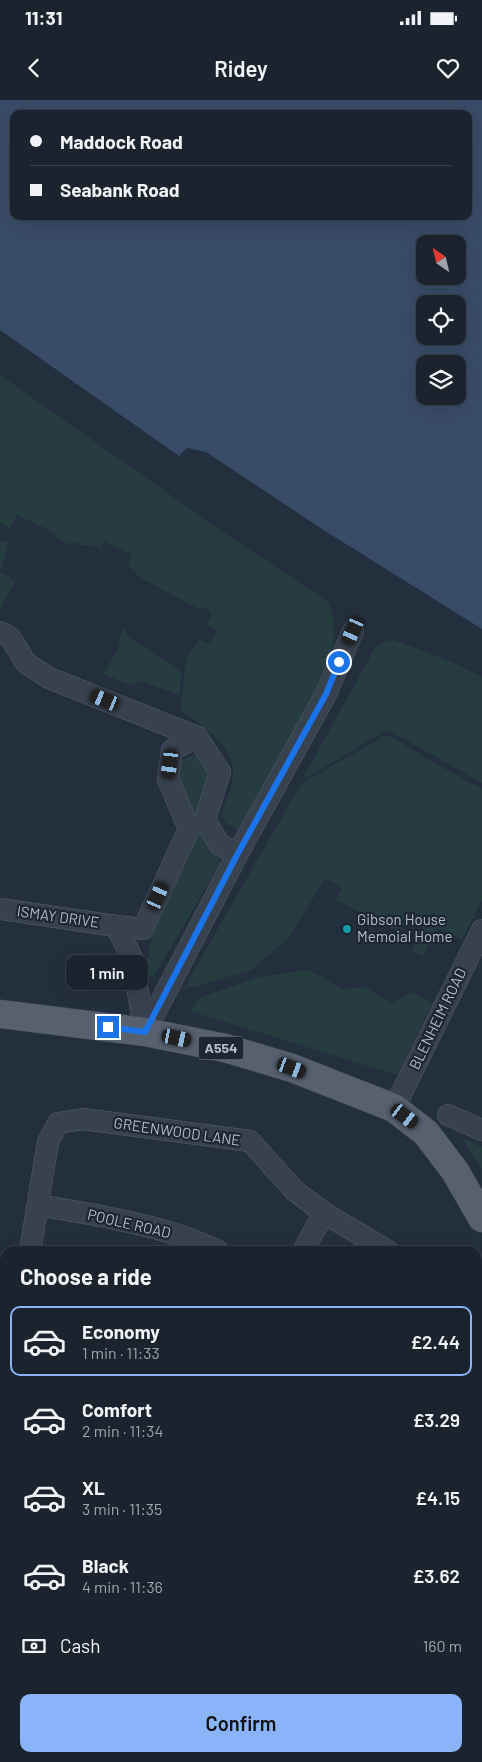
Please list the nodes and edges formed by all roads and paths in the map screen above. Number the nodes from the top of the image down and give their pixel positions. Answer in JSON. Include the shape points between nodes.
{"nodes":[{"id":1,"x":353,"y":631,"type":"dead end"},
{"id":2,"x":0,"y":632,"type":"edge"},
{"id":3,"x":197,"y":737,"type":"junction"},
{"id":4,"x":237,"y":855,"type":"junction"},
{"id":5,"x":0,"y":909,"type":"edge"},
{"id":6,"x":116,"y":926,"type":"junction"},
{"id":7,"x":482,"y":930,"type":"edge"},
{"id":8,"x":0,"y":1014,"type":"edge"},
{"id":9,"x":145,"y":1032,"type":"junction"},
{"id":10,"x":394,"y":1108,"type":"junction"},
{"id":11,"x":448,"y":1115,"type":"dead end"},
{"id":12,"x":482,"y":1130,"type":"edge"},
{"id":13,"x":38,"y":1205,"type":"junction"},
{"id":14,"x":324,"y":1213,"type":"junction"},
{"id":15,"x":482,"y":1218,"type":"edge"},
{"id":16,"x":31,"y":1246,"type":"edge"},
{"id":17,"x":208,"y":1246,"type":"edge"},
{"id":18,"x":306,"y":1246,"type":"edge"},
{"id":19,"x":380,"y":1246,"type":"edge"}],
"edges":[{"from":1,"to":4,"type":"street","via":[[326,694]]},
{"from":2,"to":3,"type":"street","via":[[10,637],[26,664],[49,678]]},
{"from":3,"to":4,"type":"street","via":[[220,772],[205,820],[219,844]]},
{"from":3,"to":6,"type":"street","name":"ISMAY DRIVE","via":[[172,750],[168,779],[189,829],[143,929]]},
{"from":4,"to":9,"type":"street"},
{"from":5,"to":6,"type":"street","name":"ISMAY DRIVE"},
{"from":6,"to":9,"type":"street","via":[[132,958]]},
{"from":7,"to":10,"type":"street","name":"BLENHEIM ROAD"},
{"from":8,"to":9,"type":"main road","number":"A554"},
{"from":9,"to":10,"type":"main road","number":"A554","via":[[225,1048],[292,1068]]},
{"from":10,"to":15,"type":"main road","number":"A554","via":[[426,1132],[455,1171]]},
{"from":11,"to":12,"type":"street"},
{"from":13,"to":14,"type":"street","name":"GREENWOOD LANE","via":[[48,1142],[58,1123],[83,1119],[250,1141],[295,1191]]},
{"from":13,"to":16,"type":"street","name":"GREENWOOD LANE"},
{"from":13,"to":17,"type":"street","name":"POOLE ROAD","via":[[116,1219]]},
{"from":14,"to":18,"type":"street"},
{"from":14,"to":19,"type":"street","name":"GREENWOOD LANE"}]}
